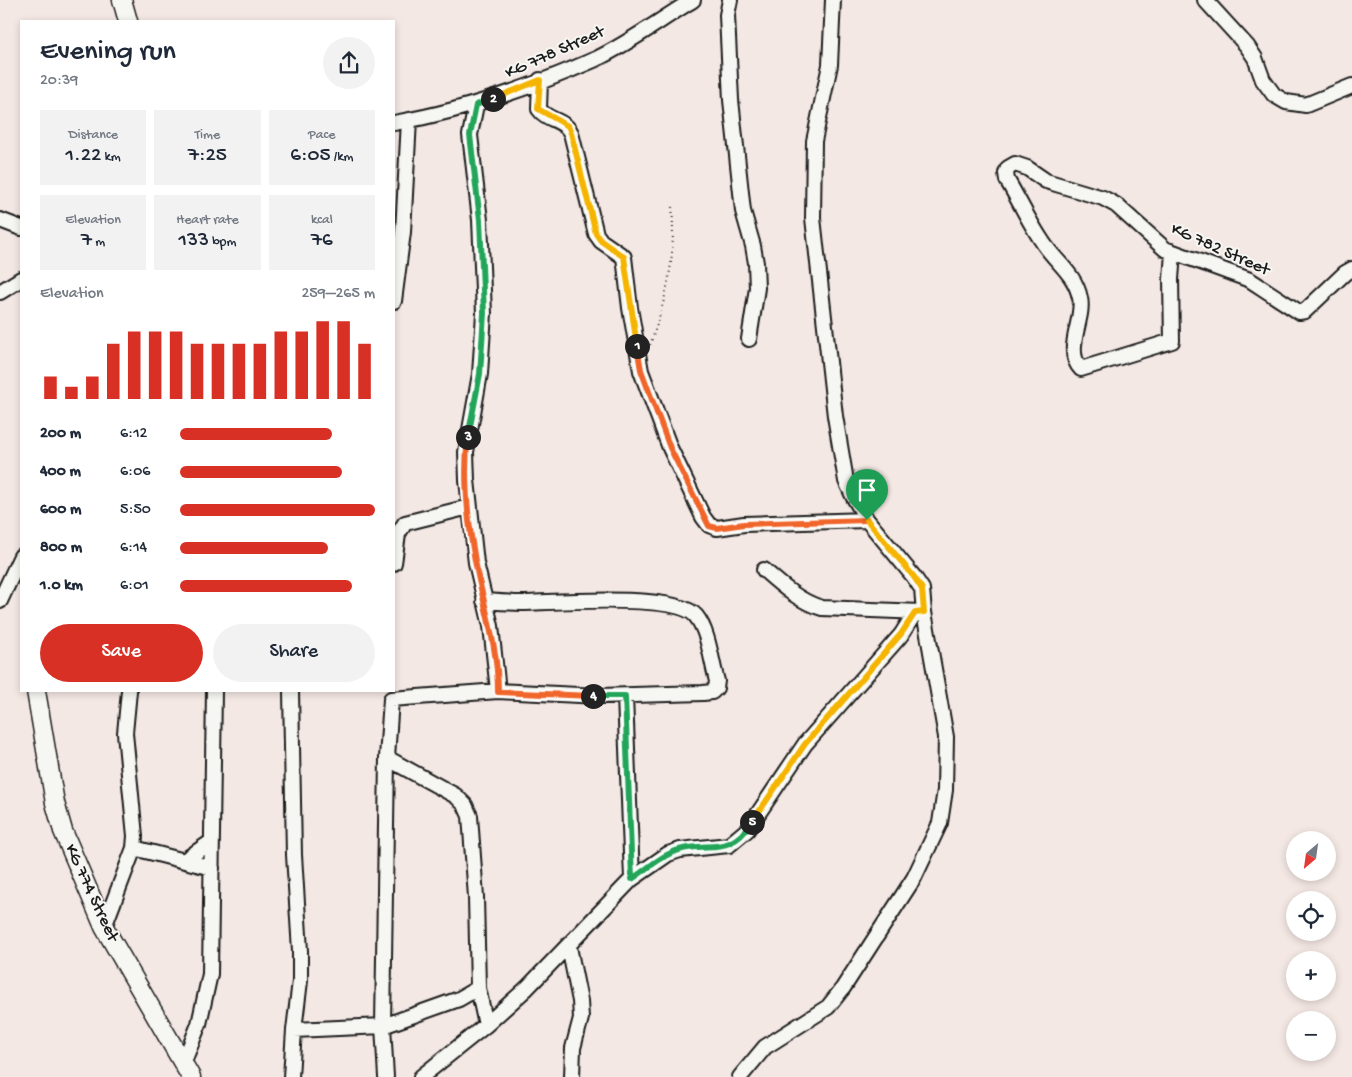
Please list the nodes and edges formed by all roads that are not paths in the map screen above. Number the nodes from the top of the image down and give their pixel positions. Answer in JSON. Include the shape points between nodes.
{"nodes":[{"id":1,"x":122,"y":0,"type":"edge"},
{"id":2,"x":693,"y":0,"type":"edge"},
{"id":3,"x":730,"y":0,"type":"edge"},
{"id":4,"x":833,"y":0,"type":"edge"},
{"id":5,"x":1205,"y":0,"type":"edge"},
{"id":6,"x":128,"y":20,"type":"edge"},
{"id":7,"x":540,"y":80,"type":"junction"},
{"id":8,"x":1352,"y":86,"type":"edge"},
{"id":9,"x":476,"y":105,"type":"junction"},
{"id":10,"x":409,"y":120,"type":"junction"},
{"id":11,"x":395,"y":123,"type":"edge"},
{"id":12,"x":0,"y":220,"type":"edge"},
{"id":13,"x":20,"y":228,"type":"edge"},
{"id":14,"x":1173,"y":254,"type":"junction"},
{"id":15,"x":1352,"y":269,"type":"edge"},
{"id":16,"x":20,"y":280,"type":"edge"},
{"id":17,"x":0,"y":292,"type":"edge"},
{"id":18,"x":395,"y":293,"type":"edge"},
{"id":19,"x":749,"y":339,"type":"dead end"},
{"id":20,"x":469,"y":507,"type":"junction"},
{"id":21,"x":867,"y":520,"type":"junction"},
{"id":22,"x":395,"y":556,"type":"edge"},
{"id":23,"x":20,"y":558,"type":"edge"},
{"id":24,"x":764,"y":570,"type":"dead end"},
{"id":25,"x":0,"y":601,"type":"edge"},
{"id":26,"x":484,"y":601,"type":"junction"},
{"id":27,"x":920,"y":613,"type":"junction"},
{"id":28,"x":36,"y":692,"type":"edge"},
{"id":29,"x":129,"y":692,"type":"edge"},
{"id":30,"x":214,"y":692,"type":"edge"},
{"id":31,"x":291,"y":692,"type":"edge"},
{"id":32,"x":498,"y":692,"type":"junction"},
{"id":33,"x":391,"y":695,"type":"edge"},
{"id":34,"x":625,"y":696,"type":"junction"},
{"id":35,"x":387,"y":758,"type":"junction"},
{"id":36,"x":211,"y":842,"type":"junction"},
{"id":37,"x":134,"y":848,"type":"junction"},
{"id":38,"x":185,"y":860,"type":"junction"},
{"id":39,"x":212,"y":868,"type":"junction"},
{"id":40,"x":632,"y":879,"type":"junction"},
{"id":41,"x":104,"y":927,"type":"junction"},
{"id":42,"x":569,"y":947,"type":"junction"},
{"id":43,"x":478,"y":988,"type":"junction"},
{"id":44,"x":486,"y":1025,"type":"junction"},
{"id":45,"x":383,"y":1026,"type":"junction"},
{"id":46,"x":294,"y":1030,"type":"junction"},
{"id":47,"x":187,"y":1071,"type":"edge"},
{"id":48,"x":291,"y":1077,"type":"edge"},
{"id":49,"x":386,"y":1077,"type":"edge"},
{"id":50,"x":421,"y":1077,"type":"edge"},
{"id":51,"x":572,"y":1077,"type":"edge"},
{"id":52,"x":740,"y":1077,"type":"edge"}],
"edges":[{"from":1,"to":6,"type":"street"},
{"from":2,"to":7,"type":"street","name":"KG 778 Street","via":[[597,58]]},
{"from":3,"to":19,"type":"street","via":[[727,15],[731,100],[743,211],[756,263],[757,288]]},
{"from":4,"to":21,"type":"street","via":[[830,65],[814,141],[813,218],[841,454],[846,481]]},
{"from":5,"to":8,"type":"street","via":[[1247,46],[1274,95],[1286,102],[1306,105]]},
{"from":7,"to":9,"type":"street","name":"KG 778 Street"},
{"from":7,"to":21,"type":"street","via":[[538,109],[568,126],[598,238],[624,257],[641,370],[670,448],[709,526]]},
{"from":9,"to":10,"type":"street","name":"KG 778 Street"},
{"from":9,"to":20,"type":"street","via":[[470,135],[480,220],[484,313],[480,374],[466,452]]},
{"from":10,"to":11,"type":"street","name":"KG 778 Street"},
{"from":10,"to":18,"type":"street","via":[[403,232]]},
{"from":12,"to":13,"type":"street"},
{"from":14,"to":14,"type":"street","name":"KG 782 Street","via":[[1152,239],[1130,216],[1103,198],[1046,181],[1015,164],[1008,168],[1008,180],[1042,242],[1078,286],[1082,306],[1074,348],[1078,366],[1086,369],[1172,342],[1170,279]]},
{"from":14,"to":15,"type":"street","name":"KG 782 Street","via":[[1250,280],[1299,312],[1305,311]]},
{"from":16,"to":17,"type":"street"},
{"from":20,"to":22,"type":"street","via":[[405,523],[398,534]]},
{"from":20,"to":26,"type":"street"},
{"from":21,"to":27,"type":"street","via":[[922,589]]},
{"from":23,"to":25,"type":"street"},
{"from":24,"to":27,"type":"street","via":[[811,605]]},
{"from":26,"to":32,"type":"street","via":[[492,626]]},
{"from":26,"to":34,"type":"street","via":[[664,603],[695,614],[704,632],[716,688],[703,694]]},
{"from":27,"to":40,"type":"street","via":[[805,744],[747,830],[729,845],[668,854]]},
{"from":27,"to":52,"type":"street","via":[[946,737],[946,790],[940,823],[914,878],[843,988],[828,1007],[764,1048]]},
{"from":28,"to":41,"type":"street","name":"KG 774 Street","via":[[55,803],[63,831]]},
{"from":29,"to":37,"type":"street","via":[[126,733]]},
{"from":30,"to":36,"type":"street"},
{"from":31,"to":46,"type":"street","via":[[291,771],[300,951]]},
{"from":32,"to":33,"type":"street"},
{"from":32,"to":34,"type":"street"},
{"from":33,"to":35,"type":"street"},
{"from":34,"to":40,"type":"street"},
{"from":35,"to":43,"type":"street","via":[[456,796],[470,816]]},
{"from":35,"to":45,"type":"street"},
{"from":36,"to":38,"type":"street"},
{"from":36,"to":39,"type":"street"},
{"from":37,"to":38,"type":"street"},
{"from":37,"to":41,"type":"street"},
{"from":38,"to":39,"type":"street"},
{"from":39,"to":47,"type":"street","via":[[210,974]]},
{"from":40,"to":42,"type":"street"},
{"from":41,"to":47,"type":"street","name":"KG 774 Street"},
{"from":42,"to":44,"type":"street"},
{"from":42,"to":51,"type":"street","via":[[581,1018]]},
{"from":43,"to":44,"type":"street"},
{"from":43,"to":45,"type":"street","via":[[459,999]]},
{"from":44,"to":50,"type":"street"},
{"from":45,"to":46,"type":"street"},
{"from":45,"to":49,"type":"street"},
{"from":46,"to":48,"type":"street"}]}
